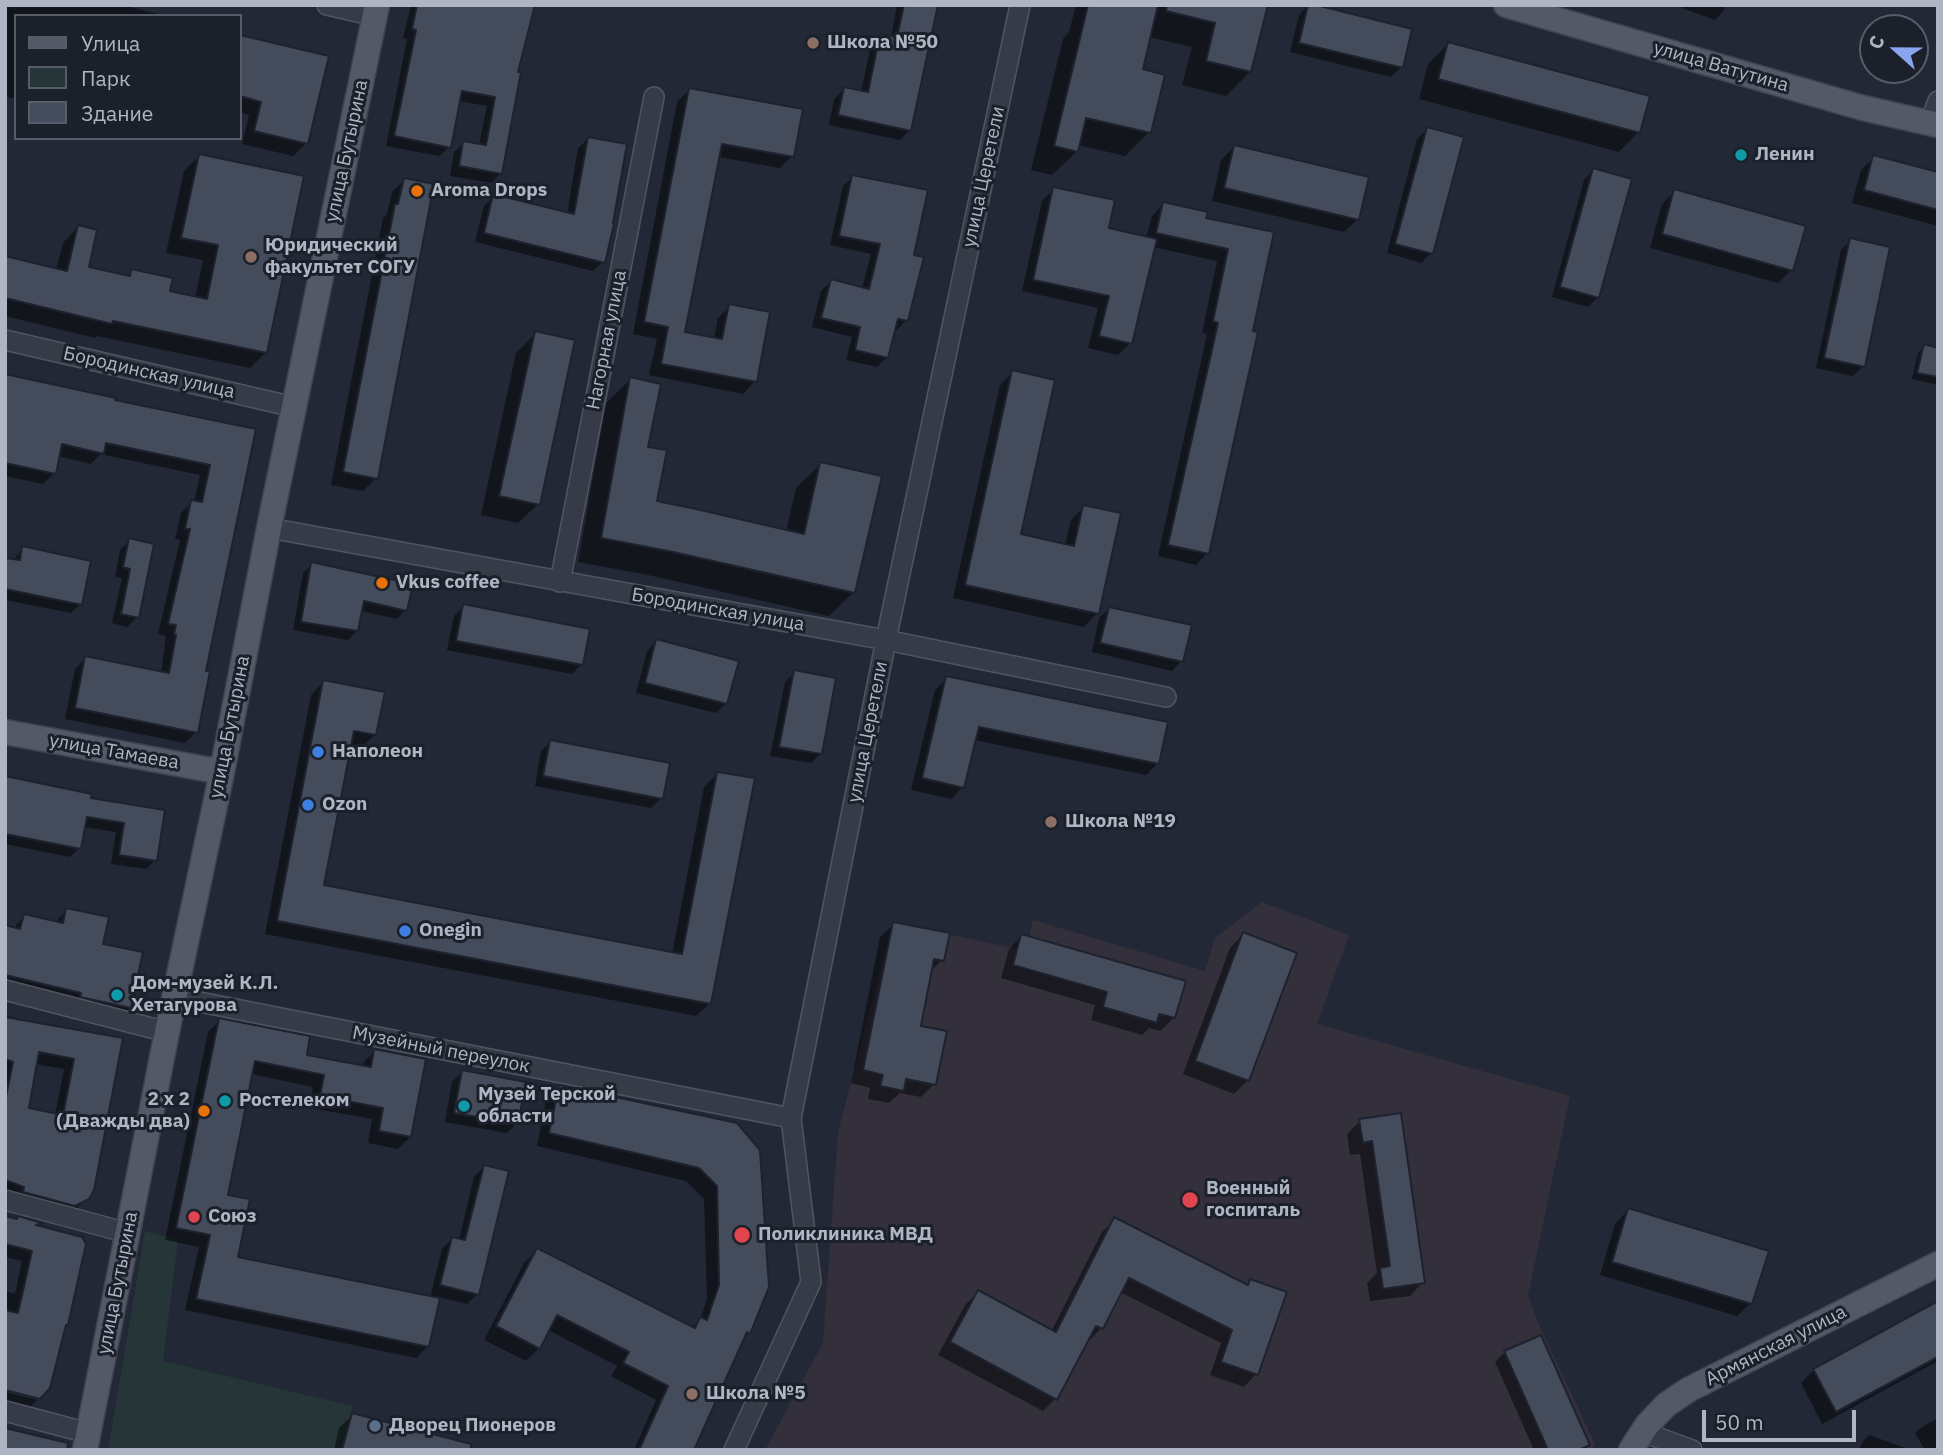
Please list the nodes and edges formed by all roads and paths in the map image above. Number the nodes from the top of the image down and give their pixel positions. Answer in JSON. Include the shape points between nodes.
{"nodes":[{"id":1,"x":327,"y":5,"type":"edge"},
{"id":2,"x":1020,"y":5,"type":"edge"},
{"id":3,"x":1506,"y":5,"type":"edge"},
{"id":4,"x":376,"y":11,"type":"edge"},
{"id":5,"x":654,"y":97,"type":"dead end"},
{"id":6,"x":1935,"y":116,"type":"edge"},
{"id":7,"x":5,"y":340,"type":"edge"},
{"id":8,"x":293,"y":407,"type":"junction"},
{"id":9,"x":268,"y":528,"type":"junction"},
{"id":10,"x":560,"y":582,"type":"junction"},
{"id":11,"x":886,"y":640,"type":"junction"},
{"id":12,"x":1166,"y":697,"type":"dead end"},
{"id":13,"x":5,"y":732,"type":"edge"},
{"id":14,"x":222,"y":772,"type":"junction"},
{"id":15,"x":5,"y":990,"type":"edge"},
{"id":16,"x":174,"y":997,"type":"junction"},
{"id":17,"x":167,"y":1032,"type":"junction"},
{"id":18,"x":791,"y":1118,"type":"junction"},
{"id":19,"x":5,"y":1200,"type":"edge"},
{"id":20,"x":128,"y":1233,"type":"junction"},
{"id":21,"x":1938,"y":1264,"type":"edge"},
{"id":22,"x":5,"y":1411,"type":"edge"},
{"id":23,"x":86,"y":1441,"type":"edge"},
{"id":24,"x":1637,"y":1441,"type":"edge"},
{"id":25,"x":734,"y":1450,"type":"edge"},
{"id":26,"x":1692,"y":1450,"type":"edge"}],
"edges":[{"from":1,"to":4,"type":"street"},
{"from":2,"to":11,"type":"street","name":"улица Церетели"},
{"from":3,"to":6,"type":"main road","name":"улица Ватутина","via":[[1863,108]]},
{"from":4,"to":8,"type":"main road","name":"улица Бутырина"},
{"from":5,"to":10,"type":"street","name":"Нагорная улица"},
{"from":7,"to":8,"type":"street","name":"Бородинская улица"},
{"from":8,"to":9,"type":"main road","name":"улица Бутырина"},
{"from":9,"to":10,"type":"street","name":"Бородинская улица"},
{"from":9,"to":14,"type":"main road","name":"улица Бутырина"},
{"from":10,"to":11,"type":"street","name":"Бородинская улица"},
{"from":11,"to":12,"type":"street","name":"Бородинская улица"},
{"from":11,"to":18,"type":"street","name":"улица Церетели"},
{"from":13,"to":14,"type":"main road","name":"улица Тамаева"},
{"from":14,"to":16,"type":"main road","name":"улица Бутырина"},
{"from":15,"to":17,"type":"street"},
{"from":16,"to":17,"type":"main road","name":"улица Бутырина"},
{"from":16,"to":18,"type":"street","name":"Музейный переулок"},
{"from":17,"to":20,"type":"main road","name":"улица Бутырина"},
{"from":18,"to":25,"type":"street","name":"улица Церетели","via":[[811,1282]]},
{"from":19,"to":20,"type":"street"},
{"from":20,"to":23,"type":"main road","name":"улица Бутырина"},
{"from":21,"to":24,"type":"main road","name":"Армянская улица","via":[[1688,1390],[1666,1405]]},
{"from":22,"to":23,"type":"street"},
{"from":24,"to":26,"type":"street"}]}
